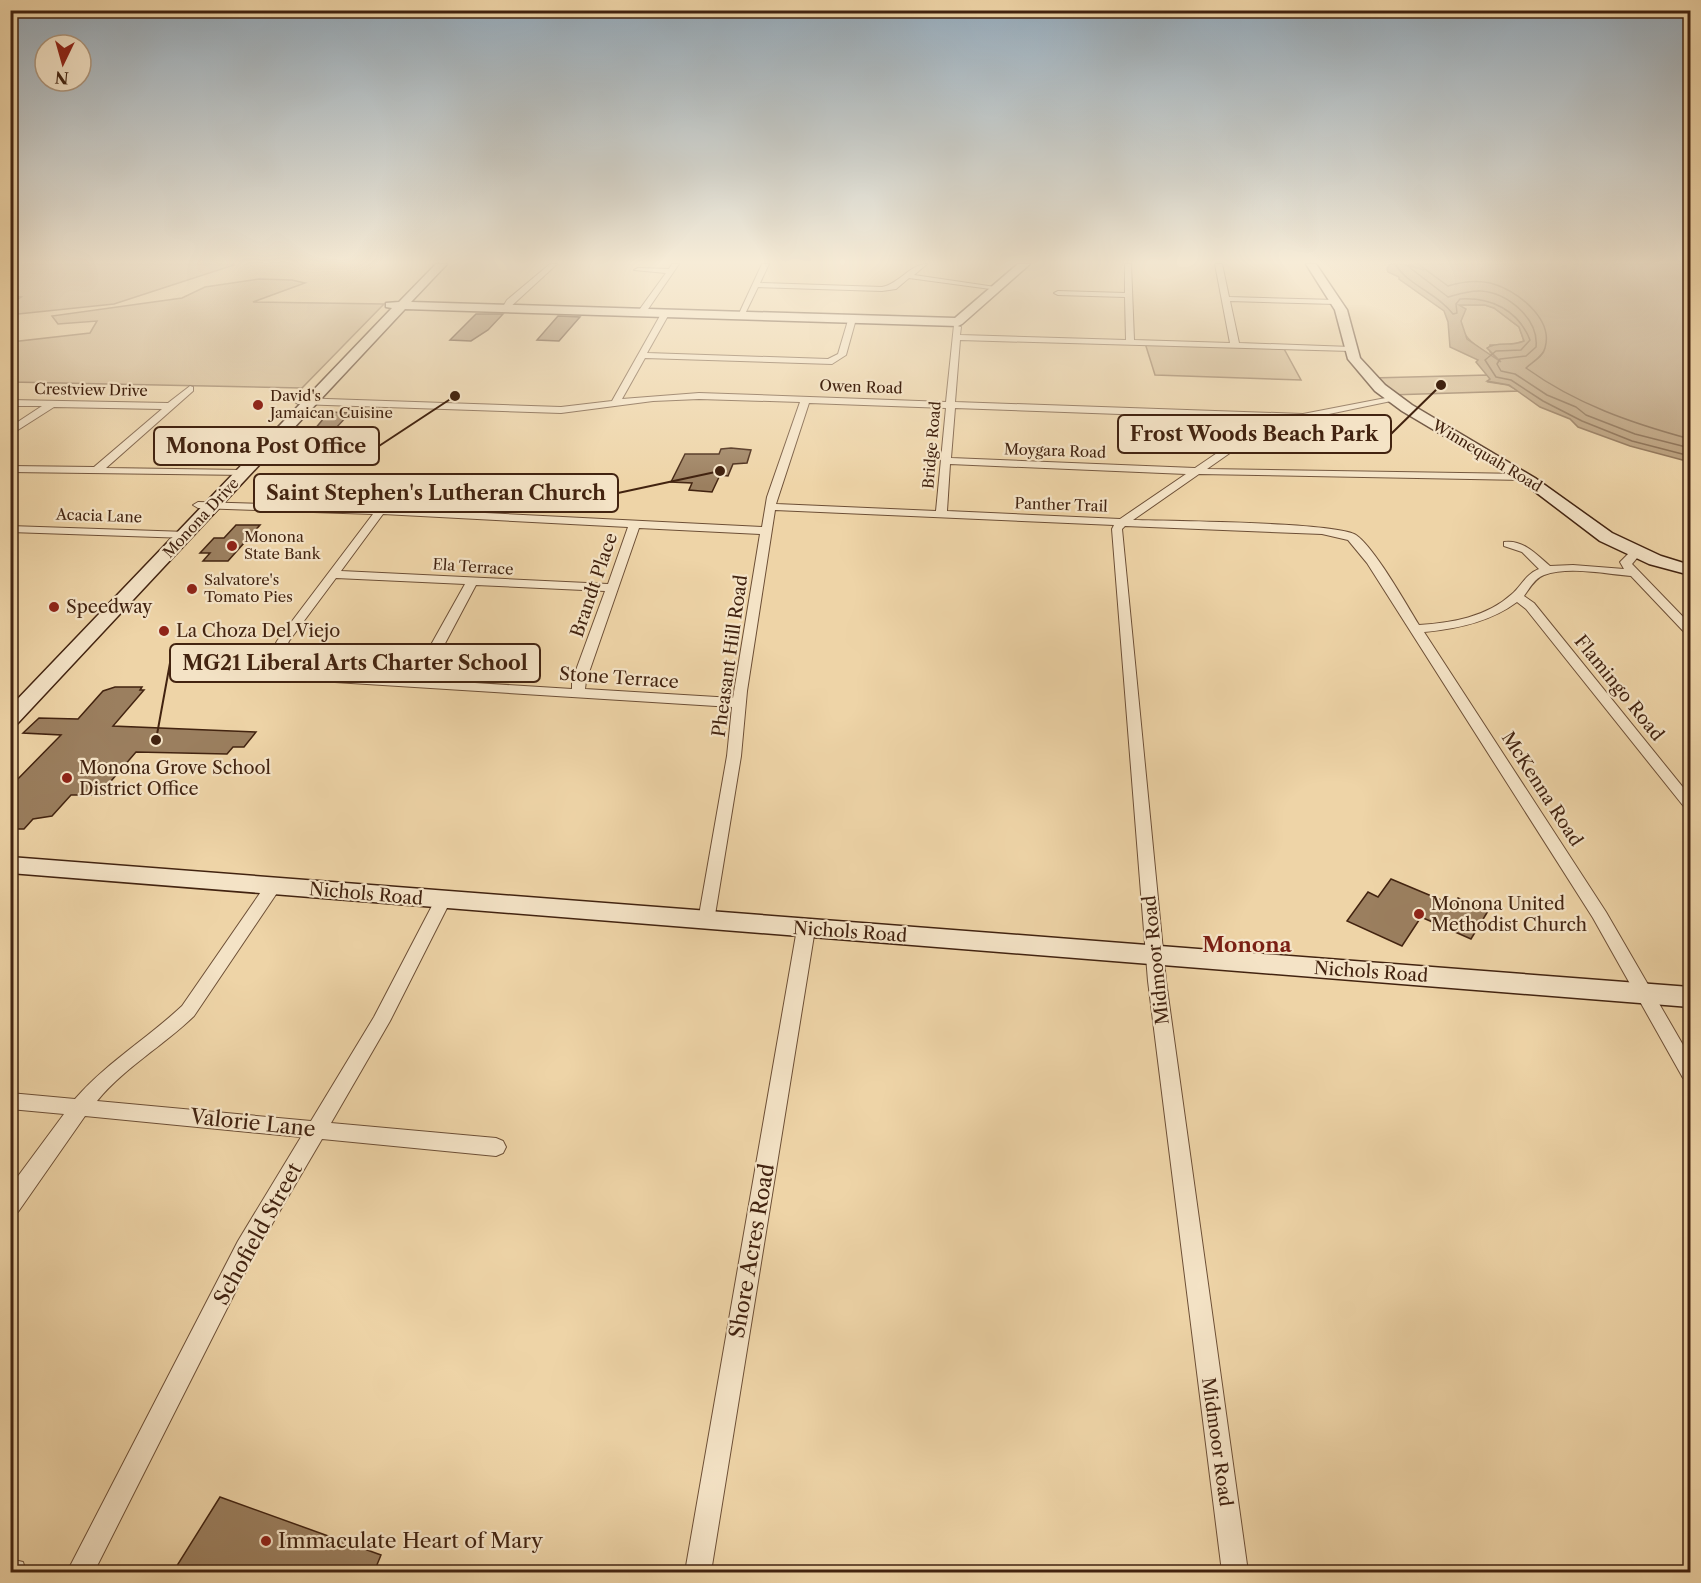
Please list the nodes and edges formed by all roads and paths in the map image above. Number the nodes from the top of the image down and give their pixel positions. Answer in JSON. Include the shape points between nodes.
{"nodes":[{"id":1,"x":957,"y":337,"type":"edge"},
{"id":2,"x":365,"y":338,"type":"edge"},
{"id":3,"x":651,"y":338,"type":"edge"},
{"id":4,"x":847,"y":338,"type":"edge"},
{"id":5,"x":987,"y":338,"type":"edge"},
{"id":6,"x":1130,"y":338,"type":"edge"},
{"id":7,"x":1234,"y":338,"type":"edge"},
{"id":8,"x":1348,"y":338,"type":"edge"},
{"id":9,"x":1130,"y":342,"type":"junction"},
{"id":10,"x":1235,"y":345,"type":"junction"},
{"id":11,"x":1351,"y":350,"type":"junction"},
{"id":12,"x":642,"y":356,"type":"junction"},
{"id":13,"x":190,"y":390,"type":"dead end"},
{"id":14,"x":1393,"y":398,"type":"junction"},
{"id":15,"x":805,"y":400,"type":"junction"},
{"id":16,"x":308,"y":401,"type":"junction"},
{"id":17,"x":10,"y":403,"type":"edge"},
{"id":18,"x":52,"y":404,"type":"junction"},
{"id":19,"x":615,"y":404,"type":"junction"},
{"id":20,"x":170,"y":406,"type":"junction"},
{"id":21,"x":951,"y":406,"type":"junction"},
{"id":22,"x":1272,"y":421,"type":"junction"},
{"id":23,"x":10,"y":432,"type":"edge"},
{"id":24,"x":945,"y":460,"type":"junction"},
{"id":25,"x":10,"y":469,"type":"edge"},
{"id":26,"x":96,"y":471,"type":"junction"},
{"id":27,"x":1198,"y":471,"type":"junction"},
{"id":28,"x":236,"y":473,"type":"junction"},
{"id":29,"x":1524,"y":477,"type":"junction"},
{"id":30,"x":206,"y":505,"type":"junction"},
{"id":31,"x":771,"y":507,"type":"junction"},
{"id":32,"x":380,"y":511,"type":"junction"},
{"id":33,"x":940,"y":515,"type":"junction"},
{"id":34,"x":1121,"y":523,"type":"junction"},
{"id":35,"x":635,"y":524,"type":"junction"},
{"id":36,"x":10,"y":529,"type":"edge"},
{"id":37,"x":767,"y":531,"type":"junction"},
{"id":38,"x":178,"y":534,"type":"junction"},
{"id":39,"x":1349,"y":535,"type":"joint"},
{"id":40,"x":1508,"y":544,"type":"dead end"},
{"id":41,"x":1636,"y":552,"type":"junction"},
{"id":42,"x":1548,"y":570,"type":"junction"},
{"id":43,"x":1690,"y":570,"type":"edge"},
{"id":44,"x":1634,"y":573,"type":"junction"},
{"id":45,"x":333,"y":574,"type":"junction"},
{"id":46,"x":472,"y":582,"type":"junction"},
{"id":47,"x":612,"y":588,"type":"junction"},
{"id":48,"x":1517,"y":596,"type":"junction"},
{"id":49,"x":1415,"y":629,"type":"junction"},
{"id":50,"x":1690,"y":631,"type":"edge"},
{"id":51,"x":420,"y":683,"type":"junction"},
{"id":52,"x":578,"y":693,"type":"junction"},
{"id":53,"x":10,"y":699,"type":"edge"},
{"id":54,"x":740,"y":703,"type":"junction"},
{"id":55,"x":10,"y":720,"type":"edge"},
{"id":56,"x":1690,"y":805,"type":"edge"},
{"id":57,"x":10,"y":865,"type":"edge"},
{"id":58,"x":273,"y":887,"type":"junction"},
{"id":59,"x":443,"y":900,"type":"junction"},
{"id":60,"x":706,"y":921,"type":"junction"},
{"id":61,"x":806,"y":929,"type":"junction"},
{"id":62,"x":1155,"y":956,"type":"junction"},
{"id":63,"x":1644,"y":993,"type":"junction"},
{"id":64,"x":1690,"y":997,"type":"edge"},
{"id":65,"x":1690,"y":1073,"type":"edge"},
{"id":66,"x":10,"y":1101,"type":"edge"},
{"id":67,"x":80,"y":1107,"type":"junction"},
{"id":68,"x":317,"y":1130,"type":"junction"},
{"id":69,"x":496,"y":1147,"type":"dead end"},
{"id":70,"x":10,"y":1205,"type":"edge"},
{"id":71,"x":81,"y":1572,"type":"edge"},
{"id":72,"x":698,"y":1572,"type":"edge"},
{"id":73,"x":1235,"y":1572,"type":"edge"}],
"edges":[{"from":1,"to":21,"type":"street","name":"Bridge Road"},
{"from":2,"to":16,"type":"street","name":"Monona Drive"},
{"from":3,"to":12,"type":"street"},
{"from":4,"to":12,"type":"street","via":[[843,354],[829,362]]},
{"from":5,"to":9,"type":"street"},
{"from":6,"to":9,"type":"street"},
{"from":7,"to":10,"type":"street"},
{"from":8,"to":11,"type":"street","name":"Winnequah Road"},
{"from":9,"to":10,"type":"street"},
{"from":10,"to":11,"type":"street"},
{"from":11,"to":14,"type":"street","name":"Winnequah Road","via":[[1366,375]]},
{"from":12,"to":19,"type":"street"},
{"from":13,"to":20,"type":"street"},
{"from":14,"to":22,"type":"street"},
{"from":14,"to":29,"type":"street","name":"Winnequah Road"},
{"from":15,"to":19,"type":"street","name":"Owen Road","via":[[682,396]]},
{"from":15,"to":21,"type":"street","name":"Owen Road"},
{"from":15,"to":31,"type":"street","name":"Pheasant Hill Road"},
{"from":16,"to":19,"type":"street","name":"Owen Road","via":[[558,410]]},
{"from":16,"to":28,"type":"street","name":"Monona Drive"},
{"from":17,"to":18,"type":"street","name":"Crestview Drive"},
{"from":18,"to":20,"type":"street","name":"Crestview Drive"},
{"from":18,"to":23,"type":"street"},
{"from":20,"to":26,"type":"street"},
{"from":21,"to":22,"type":"street","name":"Owen Road"},
{"from":21,"to":24,"type":"street","name":"Bridge Road"},
{"from":22,"to":27,"type":"street"},
{"from":24,"to":27,"type":"street","name":"Moygara Road"},
{"from":24,"to":33,"type":"street","name":"Bridge Road"},
{"from":25,"to":26,"type":"street"},
{"from":26,"to":28,"type":"street"},
{"from":27,"to":29,"type":"street","name":"Moygara Road"},
{"from":27,"to":34,"type":"street"},
{"from":28,"to":30,"type":"street","name":"Monona Drive"},
{"from":29,"to":41,"type":"street","name":"Winnequah Road","via":[[1606,537]]},
{"from":30,"to":32,"type":"street"},
{"from":30,"to":38,"type":"street","name":"Monona Drive"},
{"from":31,"to":33,"type":"street","name":"Panther Trail"},
{"from":31,"to":37,"type":"street","name":"Pheasant Hill Road"},
{"from":32,"to":35,"type":"street"},
{"from":32,"to":45,"type":"street"},
{"from":33,"to":34,"type":"street","name":"Panther Trail"},
{"from":34,"to":39,"type":"street","name":"Panther Trail"},
{"from":34,"to":62,"type":"street","name":"Midmoor Road","via":[[1117,529],[1119,559]]},
{"from":35,"to":37,"type":"street"},
{"from":35,"to":47,"type":"street","name":"Brandt Place"},
{"from":36,"to":38,"type":"street","name":"Acacia Lane"},
{"from":37,"to":54,"type":"street","name":"Pheasant Hill Road"},
{"from":38,"to":53,"type":"street","name":"Monona Drive"},
{"from":38,"to":55,"type":"street","name":"Monona Drive"},
{"from":39,"to":49,"type":"street","name":"McKenna Road","via":[[1362,546]]},
{"from":40,"to":42,"type":"street","via":[[1526,550]]},
{"from":41,"to":43,"type":"street","name":"Winnequah Road"},
{"from":41,"to":44,"type":"street","via":[[1626,562]]},
{"from":42,"to":44,"type":"street"},
{"from":42,"to":48,"type":"street","via":[[1534,576]]},
{"from":44,"to":50,"type":"street"},
{"from":45,"to":46,"type":"street","name":"Ela Terrace"},
{"from":45,"to":51,"type":"street","name":"Stone Terrace","via":[[283,641],[274,660],[281,669],[302,675]]},
{"from":46,"to":47,"type":"street","name":"Ela Terrace"},
{"from":46,"to":51,"type":"street"},
{"from":47,"to":52,"type":"street","name":"Brandt Place"},
{"from":48,"to":49,"type":"street","via":[[1500,608],[1464,622]]},
{"from":48,"to":56,"type":"street","name":"Flamingo Road","via":[[1530,606]]},
{"from":49,"to":63,"type":"street","name":"McKenna Road","via":[[1600,916]]},
{"from":51,"to":52,"type":"street","name":"Stone Terrace"},
{"from":52,"to":54,"type":"street","name":"Stone Terrace"},
{"from":54,"to":60,"type":"street","name":"Pheasant Hill Road"},
{"from":57,"to":58,"type":"street","name":"Nichols Road"},
{"from":58,"to":59,"type":"street","name":"Nichols Road"},
{"from":58,"to":67,"type":"street","via":[[188,1011],[102,1081]]},
{"from":59,"to":60,"type":"street","name":"Nichols Road"},
{"from":59,"to":68,"type":"street","name":"Schofield Street","via":[[381,1021]]},
{"from":60,"to":61,"type":"street","name":"Nichols Road"},
{"from":61,"to":62,"type":"street","name":"Nichols Road"},
{"from":61,"to":72,"type":"street","name":"Shore Acres Road"},
{"from":62,"to":63,"type":"street","name":"Nichols Road"},
{"from":62,"to":73,"type":"street","name":"Midmoor Road"},
{"from":63,"to":64,"type":"street","name":"Nichols Road"},
{"from":63,"to":65,"type":"street","name":"McKenna Road"},
{"from":66,"to":67,"type":"street","name":"Valorie Lane"},
{"from":67,"to":68,"type":"street","name":"Valorie Lane"},
{"from":67,"to":70,"type":"street"},
{"from":68,"to":69,"type":"street","name":"Valorie Lane"},
{"from":68,"to":71,"type":"street","name":"Schofield Street","via":[[246,1248]]}]}
